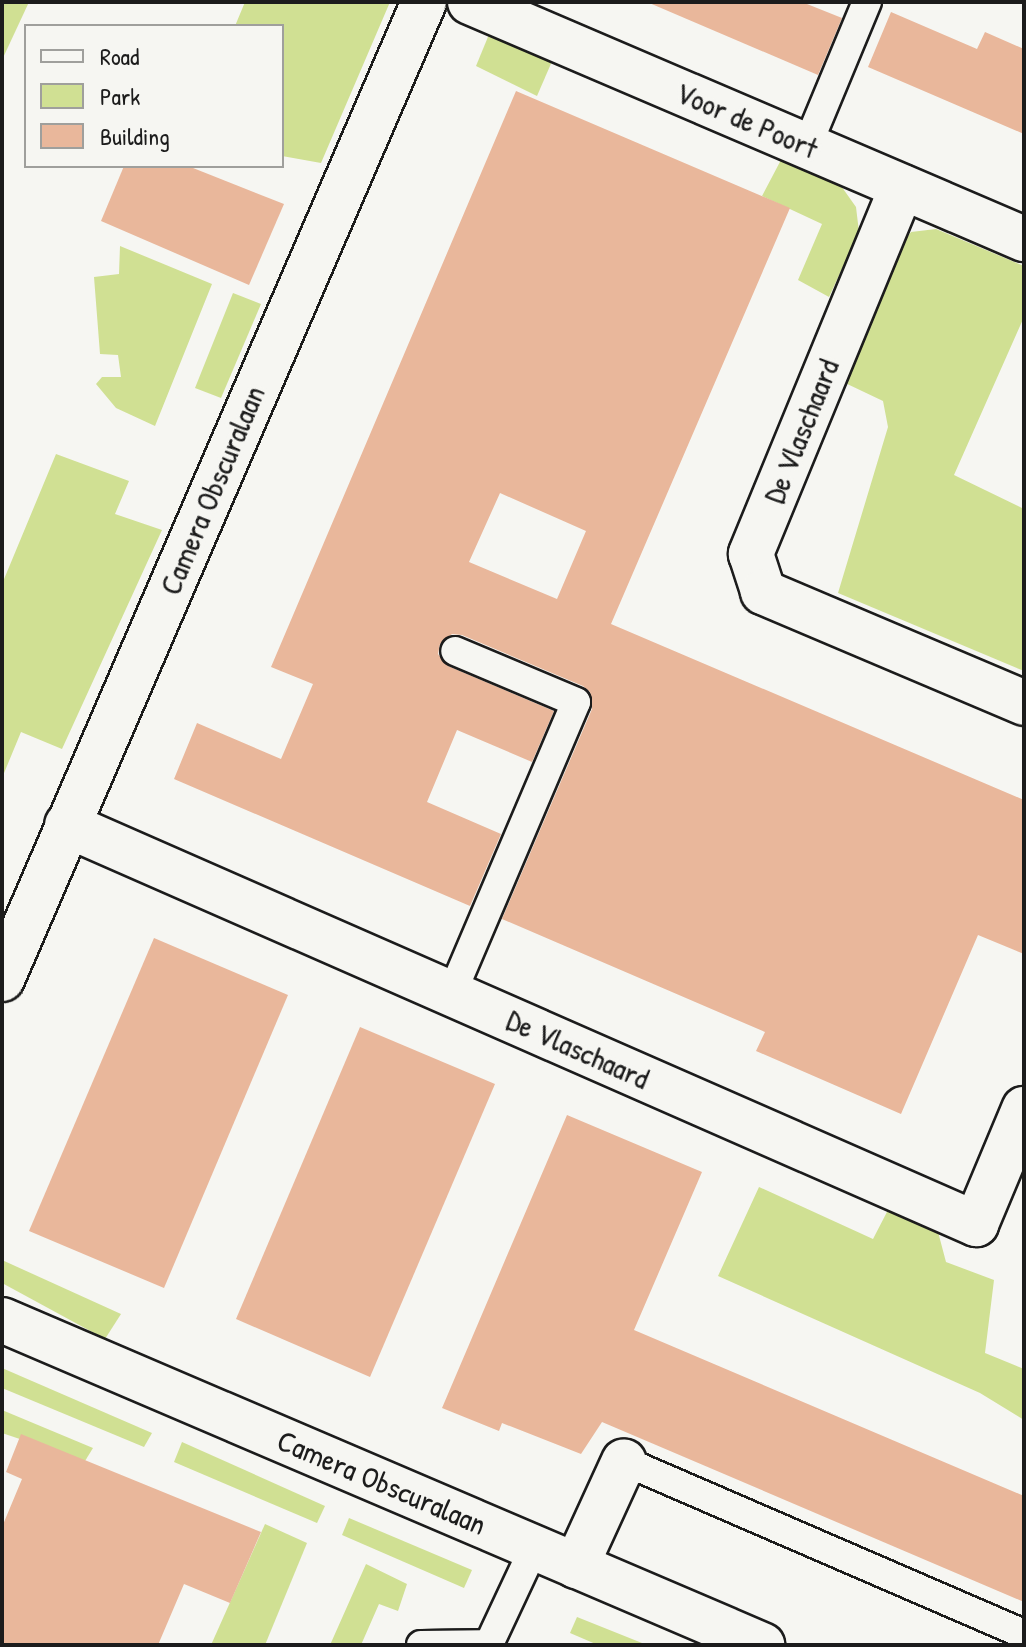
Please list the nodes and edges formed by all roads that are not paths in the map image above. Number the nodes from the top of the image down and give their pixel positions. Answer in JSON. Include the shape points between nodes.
{"nodes":[{"id":1,"x":424,"y":2,"type":"edge"},
{"id":2,"x":470,"y":2,"type":"edge"},
{"id":3,"x":867,"y":2,"type":"edge"},
{"id":4,"x":807,"y":146,"type":"junction"},
{"id":5,"x":902,"y":187,"type":"junction"},
{"id":6,"x":1024,"y":239,"type":"edge"},
{"id":7,"x":455,"y":651,"type":"dead end"},
{"id":8,"x":1024,"y":703,"type":"edge"},
{"id":9,"x":67,"y":825,"type":"junction"},
{"id":10,"x":2,"y":979,"type":"edge"},
{"id":11,"x":452,"y":993,"type":"junction"},
{"id":12,"x":1024,"y":1109,"type":"edge"},
{"id":13,"x":2,"y":1320,"type":"edge"},
{"id":14,"x":624,"y":1461,"type":"joint"},
{"id":15,"x":534,"y":1548,"type":"junction"},
{"id":16,"x":576,"y":1566,"type":"junction"},
{"id":17,"x":1024,"y":1634,"type":"edge"},
{"id":18,"x":490,"y":1644,"type":"edge"},
{"id":19,"x":421,"y":1645,"type":"edge"},
{"id":20,"x":762,"y":1645,"type":"edge"}],
"edges":[{"from":1,"to":9,"type":"street","name":"Camera Obscuralaan"},
{"from":2,"to":4,"type":"street","name":"Voor de Poort"},
{"from":3,"to":4,"type":"lane"},
{"from":4,"to":5,"type":"street","name":"Voor de Poort"},
{"from":5,"to":6,"type":"street","name":"Voor de Poort"},
{"from":5,"to":8,"type":"street","name":"De Vlaschaard","via":[[751,554],[763,592]]},
{"from":7,"to":11,"type":"lane","via":[[576,702]]},
{"from":9,"to":10,"type":"street","name":"Camera Obscuralaan"},
{"from":9,"to":11,"type":"street","name":"De Vlaschaard"},
{"from":11,"to":12,"type":"street","name":"De Vlaschaard","via":[[976,1224]]},
{"from":13,"to":15,"type":"street","name":"Camera Obscuralaan"},
{"from":14,"to":16,"type":"street"},
{"from":14,"to":17,"type":"lane"},
{"from":15,"to":16,"type":"street","name":"Camera Obscuralaan"},
{"from":15,"to":18,"type":"lane"},
{"from":16,"to":20,"type":"street","name":"Camera Obscuralaan"},
{"from":18,"to":19,"type":"lane"}]}
